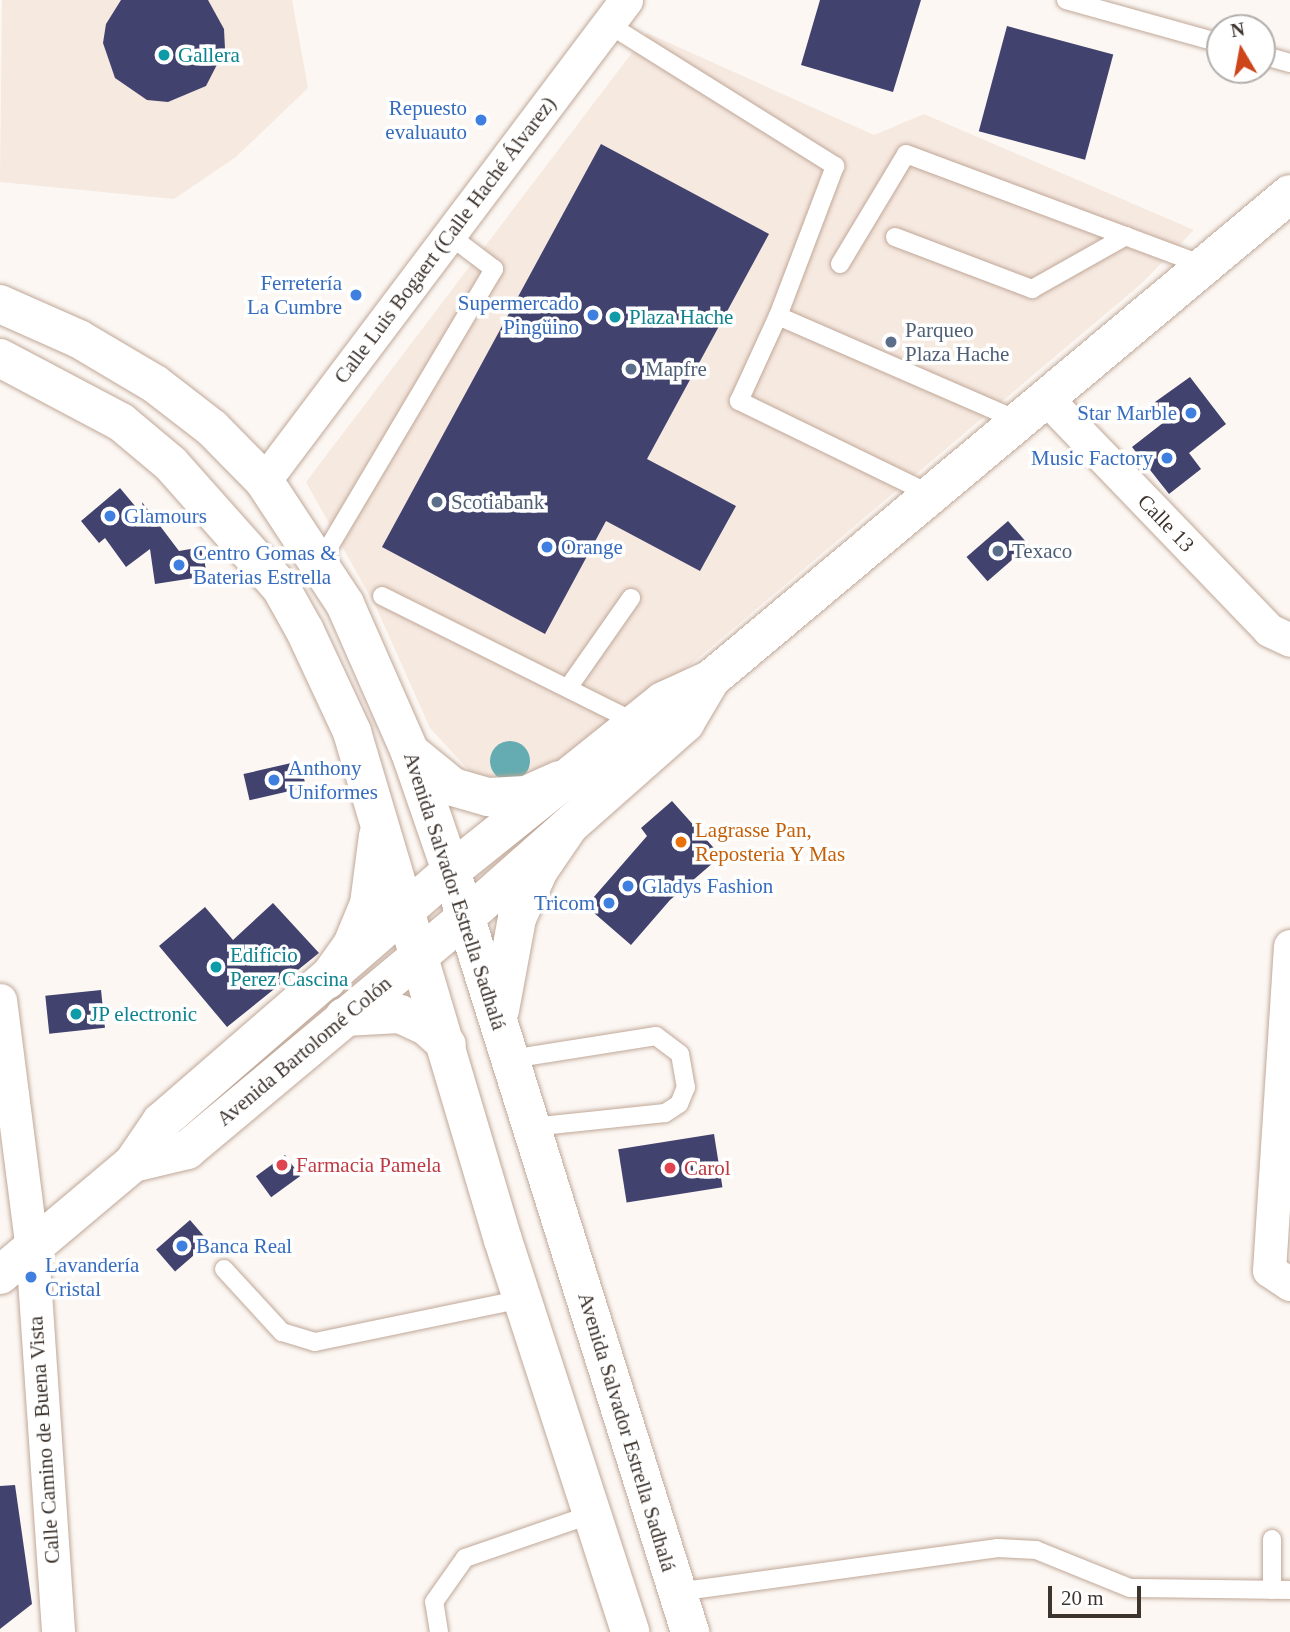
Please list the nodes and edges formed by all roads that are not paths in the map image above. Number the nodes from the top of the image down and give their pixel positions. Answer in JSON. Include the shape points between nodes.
{"nodes":[{"id":1,"x":1066,"y":0,"type":"edge"},
{"id":2,"x":617,"y":12,"type":"edge"},
{"id":3,"x":1206,"y":39,"type":"edge"},
{"id":4,"x":1290,"y":194,"type":"edge"},
{"id":5,"x":449,"y":235,"type":"junction"},
{"id":6,"x":1126,"y":236,"type":"junction"},
{"id":7,"x":895,"y":237,"type":"dead end"},
{"id":8,"x":840,"y":264,"type":"dead end"},
{"id":9,"x":1205,"y":266,"type":"junction"},
{"id":10,"x":0,"y":304,"type":"edge"},
{"id":11,"x":778,"y":316,"type":"junction"},
{"id":12,"x":0,"y":358,"type":"edge"},
{"id":13,"x":1033,"y":410,"type":"junction"},
{"id":14,"x":264,"y":481,"type":"junction"},
{"id":15,"x":932,"y":495,"type":"junction"},
{"id":16,"x":320,"y":562,"type":"junction"},
{"id":17,"x":382,"y":596,"type":"dead end"},
{"id":18,"x":631,"y":598,"type":"dead end"},
{"id":19,"x":1283,"y":627,"type":"edge"},
{"id":20,"x":711,"y":679,"type":"junction"},
{"id":21,"x":568,"y":688,"type":"junction"},
{"id":22,"x":635,"y":722,"type":"junction"},
{"id":23,"x":410,"y":752,"type":"junction"},
{"id":24,"x":560,"y":780,"type":"junction"},
{"id":25,"x":372,"y":796,"type":"junction"},
{"id":26,"x":569,"y":826,"type":"junction"},
{"id":27,"x":451,"y":871,"type":"junction"},
{"id":28,"x":408,"y":911,"type":"junction"},
{"id":29,"x":466,"y":917,"type":"junction"},
{"id":30,"x":1290,"y":946,"type":"edge"},
{"id":31,"x":421,"y":953,"type":"junction"},
{"id":32,"x":327,"y":980,"type":"junction"},
{"id":33,"x":0,"y":1000,"type":"edge"},
{"id":34,"x":344,"y":1017,"type":"junction"},
{"id":35,"x":499,"y":1023,"type":"junction"},
{"id":36,"x":447,"y":1045,"type":"junction"},
{"id":37,"x":511,"y":1059,"type":"junction"},
{"id":38,"x":532,"y":1126,"type":"junction"},
{"id":39,"x":132,"y":1164,"type":"junction"},
{"id":40,"x":32,"y":1249,"type":"junction"},
{"id":41,"x":224,"y":1269,"type":"dead end"},
{"id":42,"x":0,"y":1275,"type":"edge"},
{"id":43,"x":1280,"y":1277,"type":"edge"},
{"id":44,"x":523,"y":1299,"type":"junction"},
{"id":45,"x":592,"y":1514,"type":"junction"},
{"id":46,"x":1272,"y":1539,"type":"dead end"},
{"id":47,"x":1281,"y":1590,"type":"edge"},
{"id":48,"x":677,"y":1592,"type":"junction"},
{"id":49,"x":58,"y":1632,"type":"edge"},
{"id":50,"x":439,"y":1632,"type":"edge"},
{"id":51,"x":630,"y":1632,"type":"edge"},
{"id":52,"x":690,"y":1632,"type":"edge"}],
"edges":[{"from":1,"to":3,"type":"lane"},
{"from":2,"to":5,"type":"street","name":"Calle Luis Bogaert (Calle Haché Álvarez)"},
{"from":2,"to":11,"type":"lane","via":[[835,166]]},
{"from":4,"to":9,"type":"main road"},
{"from":5,"to":14,"type":"street","name":"Calle Luis Bogaert (Calle Haché Álvarez)"},
{"from":5,"to":16,"type":"lane","via":[[494,269]]},
{"from":6,"to":7,"type":"lane","via":[[1032,289]]},
{"from":6,"to":8,"type":"lane","via":[[906,154]]},
{"from":6,"to":9,"type":"lane"},
{"from":9,"to":13,"type":"main road"},
{"from":10,"to":14,"type":"main road","name":"Avenida Salvador Estrella Sadhalá","via":[[79,339],[155,384],[212,428]]},
{"from":11,"to":13,"type":"lane"},
{"from":11,"to":15,"type":"lane","via":[[738,401]]},
{"from":12,"to":25,"type":"main road","via":[[121,422],[221,515],[281,588],[305,631],[352,732]]},
{"from":13,"to":15,"type":"main road"},
{"from":13,"to":19,"type":"street","name":"Calle 13"},
{"from":14,"to":16,"type":"main road","name":"Avenida Salvador Estrella Sadhalá"},
{"from":15,"to":20,"type":"main road"},
{"from":16,"to":23,"type":"main road","name":"Avenida Salvador Estrella Sadhalá","via":[[345,604]]},
{"from":17,"to":21,"type":"lane"},
{"from":18,"to":21,"type":"lane"},
{"from":20,"to":22,"type":"main road","via":[[663,701]]},
{"from":20,"to":26,"type":"main road","via":[[685,723]]},
{"from":21,"to":22,"type":"lane"},
{"from":22,"to":24,"type":"main road"},
{"from":23,"to":24,"type":"main road","via":[[453,787],[489,797],[526,795]]},
{"from":23,"to":27,"type":"main road","name":"Avenida Salvador Estrella Sadhalá"},
{"from":24,"to":27,"type":"main road","name":"Avenida Bartolomé Colón"},
{"from":25,"to":28,"type":"main road"},
{"from":25,"to":32,"type":"main road","via":[[378,839],[369,904],[352,945]]},
{"from":26,"to":29,"type":"main road","name":"Avenida Bartolomé Colón"},
{"from":26,"to":35,"type":"main road","via":[[539,870],[517,918],[503,970]]},
{"from":27,"to":28,"type":"main road","name":"Avenida Bartolomé Colón"},
{"from":27,"to":29,"type":"main road","name":"Avenida Salvador Estrella Sadhalá"},
{"from":28,"to":31,"type":"main road"},
{"from":28,"to":32,"type":"main road","name":"Avenida Bartolomé Colón"},
{"from":29,"to":31,"type":"main road","name":"Avenida Bartolomé Colón"},
{"from":29,"to":35,"type":"main road","name":"Avenida Salvador Estrella Sadhalá"},
{"from":30,"to":43,"type":"street"},
{"from":31,"to":34,"type":"main road","name":"Avenida Bartolomé Colón"},
{"from":31,"to":36,"type":"main road"},
{"from":32,"to":39,"type":"main road","name":"Avenida Bartolomé Colón","via":[[161,1122]]},
{"from":33,"to":40,"type":"street","name":"Calle Camino de Buena Vista"},
{"from":34,"to":36,"type":"main road","via":[[400,1014],[426,1026]]},
{"from":34,"to":39,"type":"main road","name":"Avenida Bartolomé Colón","via":[[187,1150]]},
{"from":35,"to":37,"type":"main road","name":"Avenida Salvador Estrella Sadhalá"},
{"from":36,"to":44,"type":"main road"},
{"from":37,"to":38,"type":"main road","name":"Avenida Salvador Estrella Sadhalá"},
{"from":37,"to":38,"type":"lane","via":[[656,1036],[680,1054],[686,1087],[679,1104],[665,1114]]},
{"from":38,"to":48,"type":"main road","name":"Avenida Salvador Estrella Sadhalá"},
{"from":39,"to":40,"type":"main road","name":"Avenida Bartolomé Colón"},
{"from":40,"to":42,"type":"main road","name":"Avenida Bartolomé Colón"},
{"from":40,"to":49,"type":"street","name":"Calle Camino de Buena Vista"},
{"from":41,"to":44,"type":"lane","via":[[282,1332],[315,1342]]},
{"from":44,"to":45,"type":"main road"},
{"from":45,"to":50,"type":"lane","via":[[465,1558],[434,1602]]},
{"from":45,"to":51,"type":"main road"},
{"from":46,"to":47,"type":"lane"},
{"from":47,"to":48,"type":"lane","via":[[1130,1588],[1036,1550],[998,1548]]},
{"from":48,"to":52,"type":"main road","name":"Avenida Salvador Estrella Sadhalá"}]}
